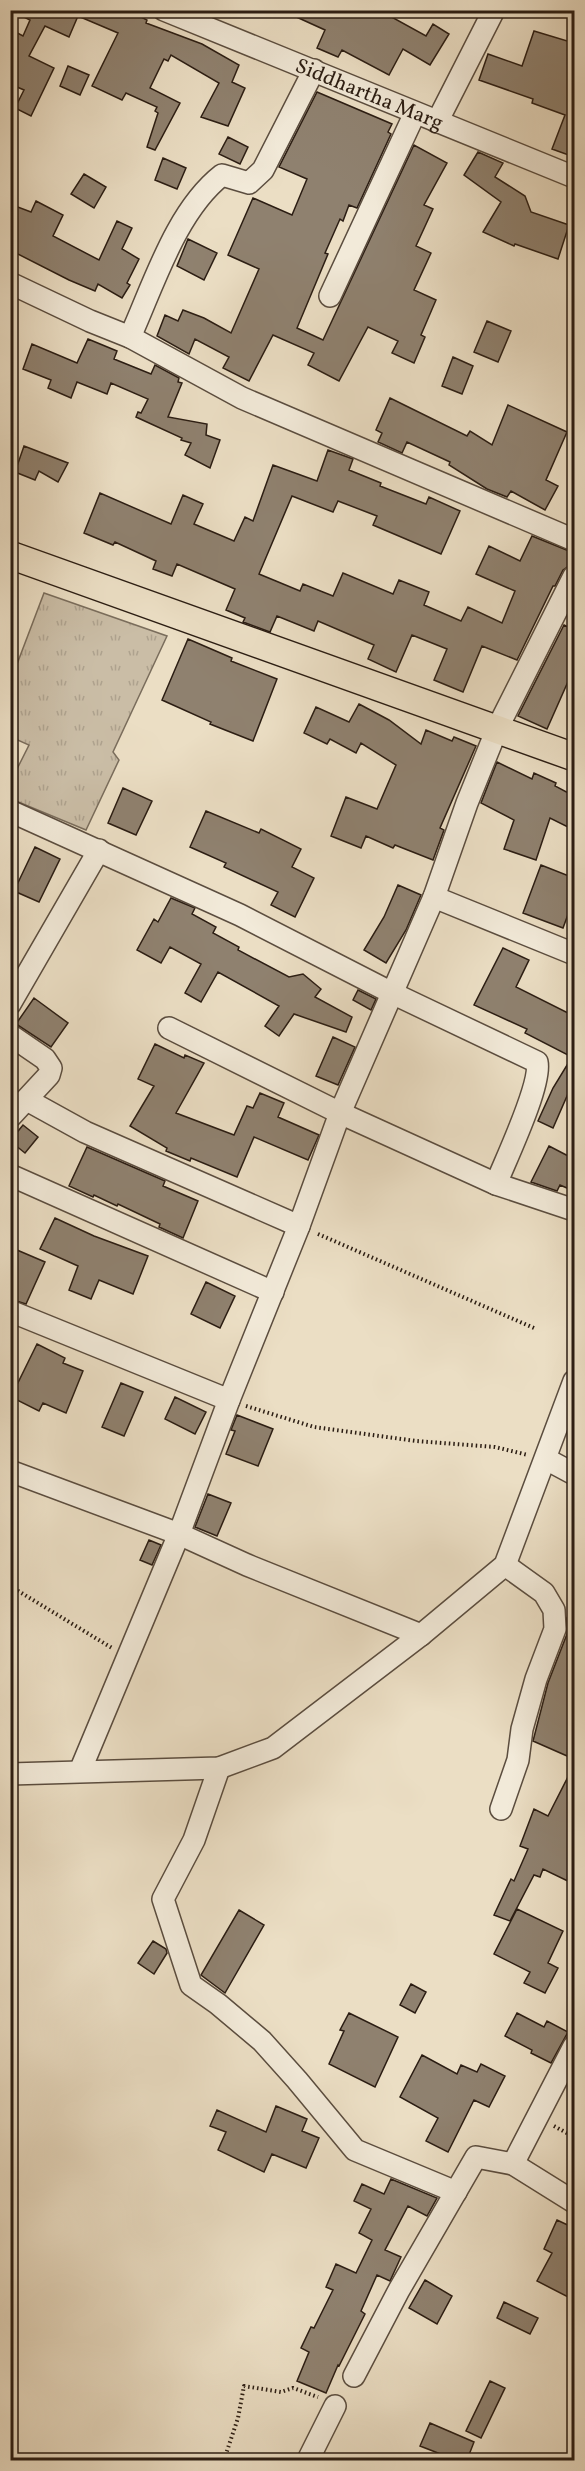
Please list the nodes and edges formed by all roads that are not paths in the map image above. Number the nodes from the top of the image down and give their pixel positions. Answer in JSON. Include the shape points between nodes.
{"nodes":[{"id":1,"x":164,"y":10,"type":"edge"},
{"id":2,"x":494,"y":10,"type":"edge"},
{"id":3,"x":315,"y":70,"type":"junction"},
{"id":4,"x":416,"y":113,"type":"junction"},
{"id":5,"x":437,"y":122,"type":"junction"},
{"id":6,"x":574,"y":177,"type":"edge"},
{"id":7,"x":10,"y":283,"type":"edge"},
{"id":8,"x":330,"y":296,"type":"dead end"},
{"id":9,"x":129,"y":337,"type":"junction"},
{"id":10,"x":574,"y":540,"type":"edge"},
{"id":11,"x":10,"y":555,"type":"edge"},
{"id":12,"x":574,"y":576,"type":"edge"},
{"id":13,"x":566,"y":613,"type":"edge"},
{"id":14,"x":497,"y":729,"type":"junction"},
{"id":15,"x":574,"y":757,"type":"edge"},
{"id":16,"x":10,"y":811,"type":"edge"},
{"id":17,"x":99,"y":850,"type":"junction"},
{"id":18,"x":434,"y":897,"type":"junction"},
{"id":19,"x":574,"y":954,"type":"edge"},
{"id":20,"x":392,"y":993,"type":"junction"},
{"id":21,"x":10,"y":1004,"type":"edge"},
{"id":22,"x":169,"y":1028,"type":"dead end"},
{"id":23,"x":10,"y":1035,"type":"edge"},
{"id":24,"x":27,"y":1100,"type":"junction"},
{"id":25,"x":340,"y":1113,"type":"junction"},
{"id":26,"x":10,"y":1117,"type":"edge"},
{"id":27,"x":10,"y":1175,"type":"edge"},
{"id":28,"x":496,"y":1184,"type":"junction"},
{"id":29,"x":574,"y":1210,"type":"edge"},
{"id":30,"x":299,"y":1226,"type":"junction"},
{"id":31,"x":273,"y":1292,"type":"junction"},
{"id":32,"x":10,"y":1311,"type":"edge"},
{"id":33,"x":574,"y":1381,"type":"edge"},
{"id":34,"x":229,"y":1400,"type":"junction"},
{"id":35,"x":546,"y":1459,"type":"junction"},
{"id":36,"x":10,"y":1472,"type":"edge"},
{"id":37,"x":574,"y":1474,"type":"edge"},
{"id":38,"x":179,"y":1534,"type":"junction"},
{"id":39,"x":505,"y":1565,"type":"junction"},
{"id":40,"x":421,"y":1635,"type":"junction"},
{"id":41,"x":219,"y":1768,"type":"junction"},
{"id":42,"x":80,"y":1771,"type":"junction"},
{"id":43,"x":10,"y":1774,"type":"edge"},
{"id":44,"x":501,"y":1809,"type":"dead end"},
{"id":45,"x":574,"y":2046,"type":"edge"},
{"id":46,"x":513,"y":2164,"type":"junction"},
{"id":47,"x":456,"y":2192,"type":"junction"},
{"id":48,"x":574,"y":2202,"type":"edge"},
{"id":49,"x":354,"y":2376,"type":"dead end"},
{"id":50,"x":335,"y":2406,"type":"road end"},
{"id":51,"x":308,"y":2460,"type":"edge"}],
"edges":[{"from":1,"to":3,"type":"street","name":"Siddhartha Marg"},
{"from":2,"to":5,"type":"street"},
{"from":3,"to":4,"type":"street","name":"Siddhartha Marg"},
{"from":3,"to":9,"type":"street","via":[[263,170],[249,183],[222,175],[205,188],[179,228]]},
{"from":4,"to":5,"type":"street","name":"Siddhartha Marg"},
{"from":4,"to":8,"type":"street"},
{"from":5,"to":6,"type":"street","name":"Siddhartha Marg"},
{"from":7,"to":9,"type":"street"},
{"from":9,"to":10,"type":"street","via":[[242,398]]},
{"from":11,"to":14,"type":"main road"},
{"from":12,"to":13,"type":"street"},
{"from":13,"to":14,"type":"street"},
{"from":14,"to":15,"type":"main road"},
{"from":14,"to":18,"type":"street"},
{"from":16,"to":17,"type":"street"},
{"from":17,"to":20,"type":"street","via":[[240,915]]},
{"from":17,"to":21,"type":"street"},
{"from":18,"to":19,"type":"street"},
{"from":18,"to":20,"type":"street"},
{"from":20,"to":25,"type":"street"},
{"from":20,"to":28,"type":"street","via":[[537,1062],[539,1070],[533,1089]]},
{"from":22,"to":25,"type":"street"},
{"from":23,"to":24,"type":"street","via":[[45,1059],[51,1068],[49,1076]]},
{"from":24,"to":26,"type":"street"},
{"from":24,"to":30,"type":"street","via":[[85,1132]]},
{"from":25,"to":28,"type":"street"},
{"from":25,"to":30,"type":"street"},
{"from":27,"to":31,"type":"street"},
{"from":28,"to":29,"type":"street"},
{"from":30,"to":31,"type":"street"},
{"from":31,"to":34,"type":"street"},
{"from":32,"to":34,"type":"street"},
{"from":33,"to":35,"type":"street"},
{"from":34,"to":38,"type":"street"},
{"from":35,"to":37,"type":"street"},
{"from":35,"to":39,"type":"street"},
{"from":36,"to":38,"type":"street"},
{"from":38,"to":40,"type":"street"},
{"from":38,"to":42,"type":"street"},
{"from":39,"to":40,"type":"street"},
{"from":39,"to":44,"type":"street","via":[[544,1593],[554,1610],[555,1629],[536,1679],[518,1760]]},
{"from":40,"to":41,"type":"street","via":[[273,1748]]},
{"from":41,"to":42,"type":"street"},
{"from":41,"to":47,"type":"street","via":[[194,1840],[163,1899],[191,1985],[262,2041],[355,2150]]},
{"from":42,"to":43,"type":"street"},
{"from":45,"to":46,"type":"street"},
{"from":46,"to":47,"type":"street","via":[[476,2157]]},
{"from":46,"to":48,"type":"street"},
{"from":47,"to":49,"type":"street"},
{"from":50,"to":51,"type":"street"}]}
